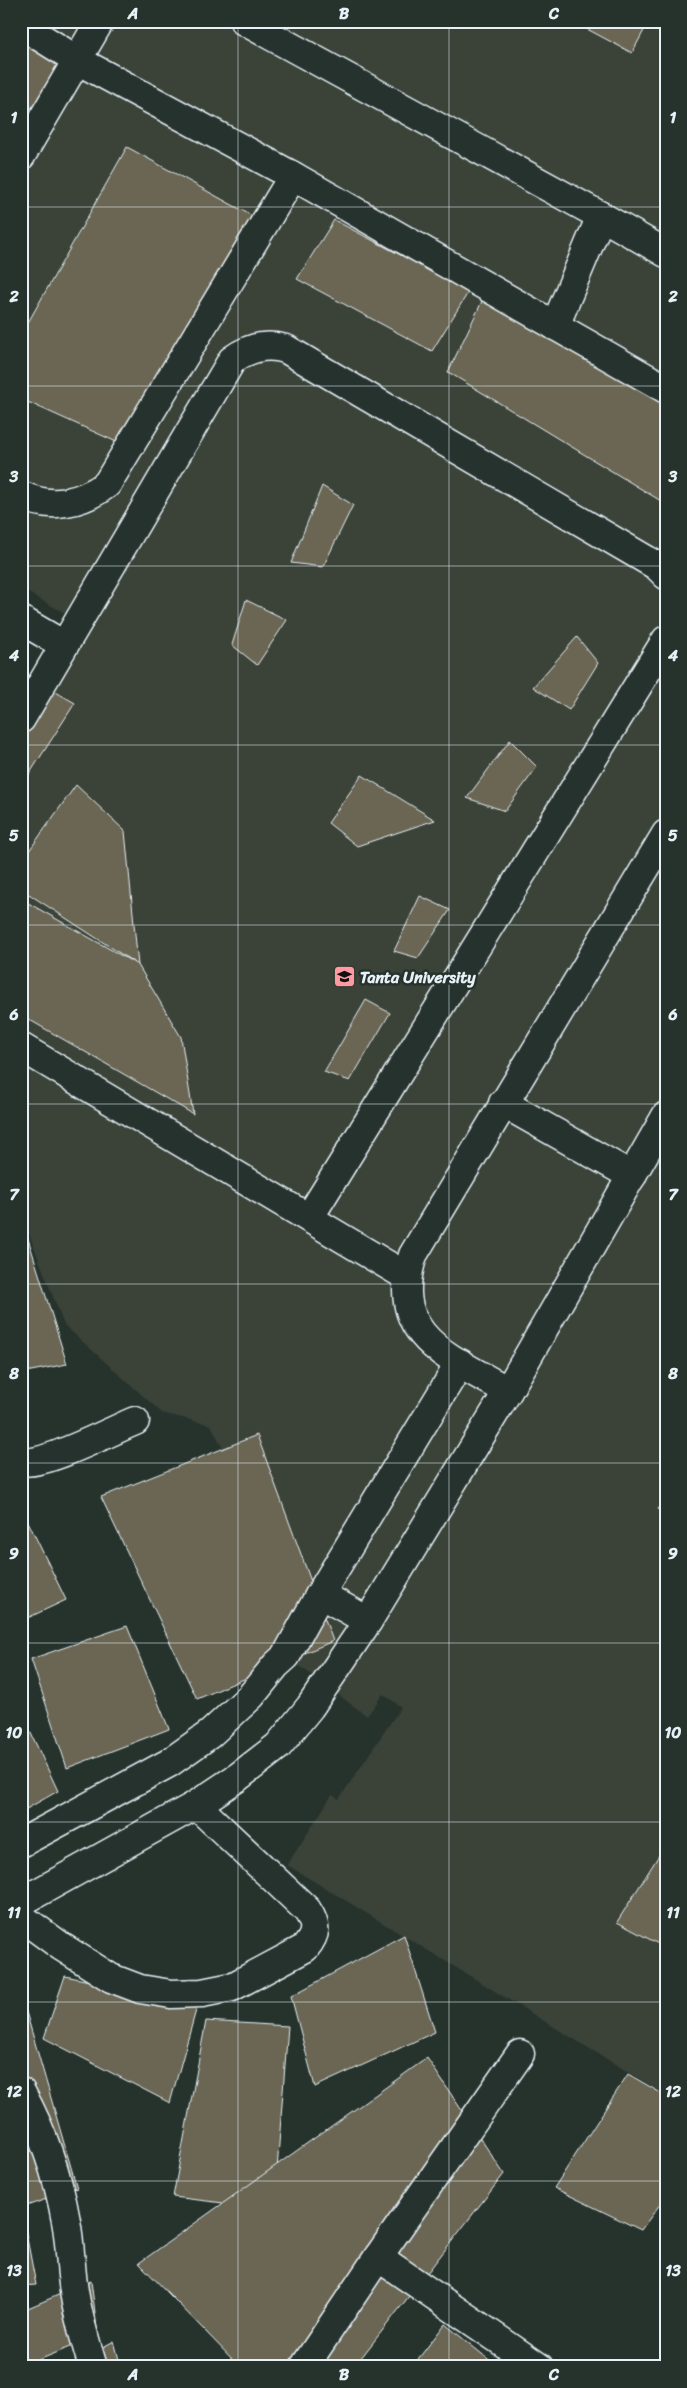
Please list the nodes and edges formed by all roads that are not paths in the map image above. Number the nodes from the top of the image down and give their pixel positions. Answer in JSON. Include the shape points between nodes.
{"nodes":[{"id":1,"x":100,"y":21,"type":"edge"},
{"id":2,"x":262,"y":25,"type":"edge"},
{"id":3,"x":21,"y":26,"type":"edge"},
{"id":4,"x":77,"y":60,"type":"junction"},
{"id":5,"x":21,"y":156,"type":"edge"},
{"id":6,"x":293,"y":176,"type":"junction"},
{"id":7,"x":601,"y":216,"type":"junction"},
{"id":8,"x":666,"y":253,"type":"edge"},
{"id":9,"x":555,"y":326,"type":"junction"},
{"id":10,"x":666,"y":389,"type":"edge"},
{"id":11,"x":21,"y":495,"type":"edge"},
{"id":12,"x":666,"y":575,"type":"edge"},
{"id":13,"x":21,"y":620,"type":"edge"},
{"id":14,"x":64,"y":645,"type":"junction"},
{"id":15,"x":663,"y":652,"type":"edge"},
{"id":16,"x":21,"y":719,"type":"edge"},
{"id":17,"x":666,"y":834,"type":"edge"},
{"id":18,"x":21,"y":1047,"type":"edge"},
{"id":19,"x":503,"y":1102,"type":"junction"},
{"id":20,"x":666,"y":1116,"type":"edge"},
{"id":21,"x":632,"y":1176,"type":"junction"},
{"id":22,"x":309,"y":1218,"type":"junction"},
{"id":23,"x":406,"y":1276,"type":"junction"},
{"id":24,"x":460,"y":1363,"type":"junction"},
{"id":25,"x":508,"y":1391,"type":"junction"},
{"id":26,"x":135,"y":1421,"type":"dead end"},
{"id":27,"x":21,"y":1461,"type":"edge"},
{"id":28,"x":320,"y":1594,"type":"junction"},
{"id":29,"x":368,"y":1621,"type":"junction"},
{"id":30,"x":196,"y":1805,"type":"junction"},
{"id":31,"x":21,"y":1843,"type":"edge"},
{"id":32,"x":21,"y":1902,"type":"edge"},
{"id":33,"x":21,"y":1917,"type":"edge"},
{"id":34,"x":520,"y":2054,"type":"dead end"},
{"id":35,"x":21,"y":2092,"type":"edge"},
{"id":36,"x":378,"y":2257,"type":"junction"},
{"id":37,"x":93,"y":2367,"type":"edge"},
{"id":38,"x":304,"y":2367,"type":"edge"},
{"id":39,"x":539,"y":2367,"type":"edge"}],
"edges":[{"from":1,"to":4,"type":"lane"},
{"from":2,"to":7,"type":"lane"},
{"from":3,"to":4,"type":"lane"},
{"from":4,"to":5,"type":"lane"},
{"from":4,"to":6,"type":"lane"},
{"from":6,"to":9,"type":"lane"},
{"from":6,"to":11,"type":"lane","via":[[107,484],[94,494],[64,503],[43,503]]},
{"from":7,"to":8,"type":"lane"},
{"from":7,"to":9,"type":"lane"},
{"from":9,"to":10,"type":"lane"},
{"from":12,"to":14,"type":"lane","via":[[657,566],[286,349],[266,346],[242,353],[232,360]]},
{"from":13,"to":14,"type":"lane"},
{"from":14,"to":16,"type":"lane"},
{"from":15,"to":22,"type":"lane"},
{"from":17,"to":19,"type":"lane"},
{"from":18,"to":22,"type":"lane"},
{"from":19,"to":21,"type":"lane"},
{"from":19,"to":23,"type":"lane","via":[[413,1255]]},
{"from":20,"to":21,"type":"lane"},
{"from":21,"to":25,"type":"lane"},
{"from":22,"to":23,"type":"lane"},
{"from":23,"to":24,"type":"lane","via":[[406,1297],[422,1335],[438,1350]]},
{"from":24,"to":25,"type":"lane"},
{"from":24,"to":28,"type":"lane"},
{"from":25,"to":29,"type":"lane"},
{"from":26,"to":27,"type":"lane","via":[[34,1463]]},
{"from":28,"to":29,"type":"lane"},
{"from":28,"to":31,"type":"lane","via":[[286,1656],[252,1696],[218,1728],[169,1763]]},
{"from":29,"to":30,"type":"lane","via":[[326,1686],[278,1746]]},
{"from":30,"to":32,"type":"lane"},
{"from":30,"to":33,"type":"lane","via":[[307,1910],[316,1929],[305,1948],[232,1987],[202,1993],[171,1994],[111,1978]]},
{"from":34,"to":36,"type":"lane"},
{"from":35,"to":37,"type":"lane","via":[[35,2119],[58,2187],[71,2252],[74,2295]]},
{"from":36,"to":38,"type":"lane"},
{"from":36,"to":39,"type":"lane"}]}
